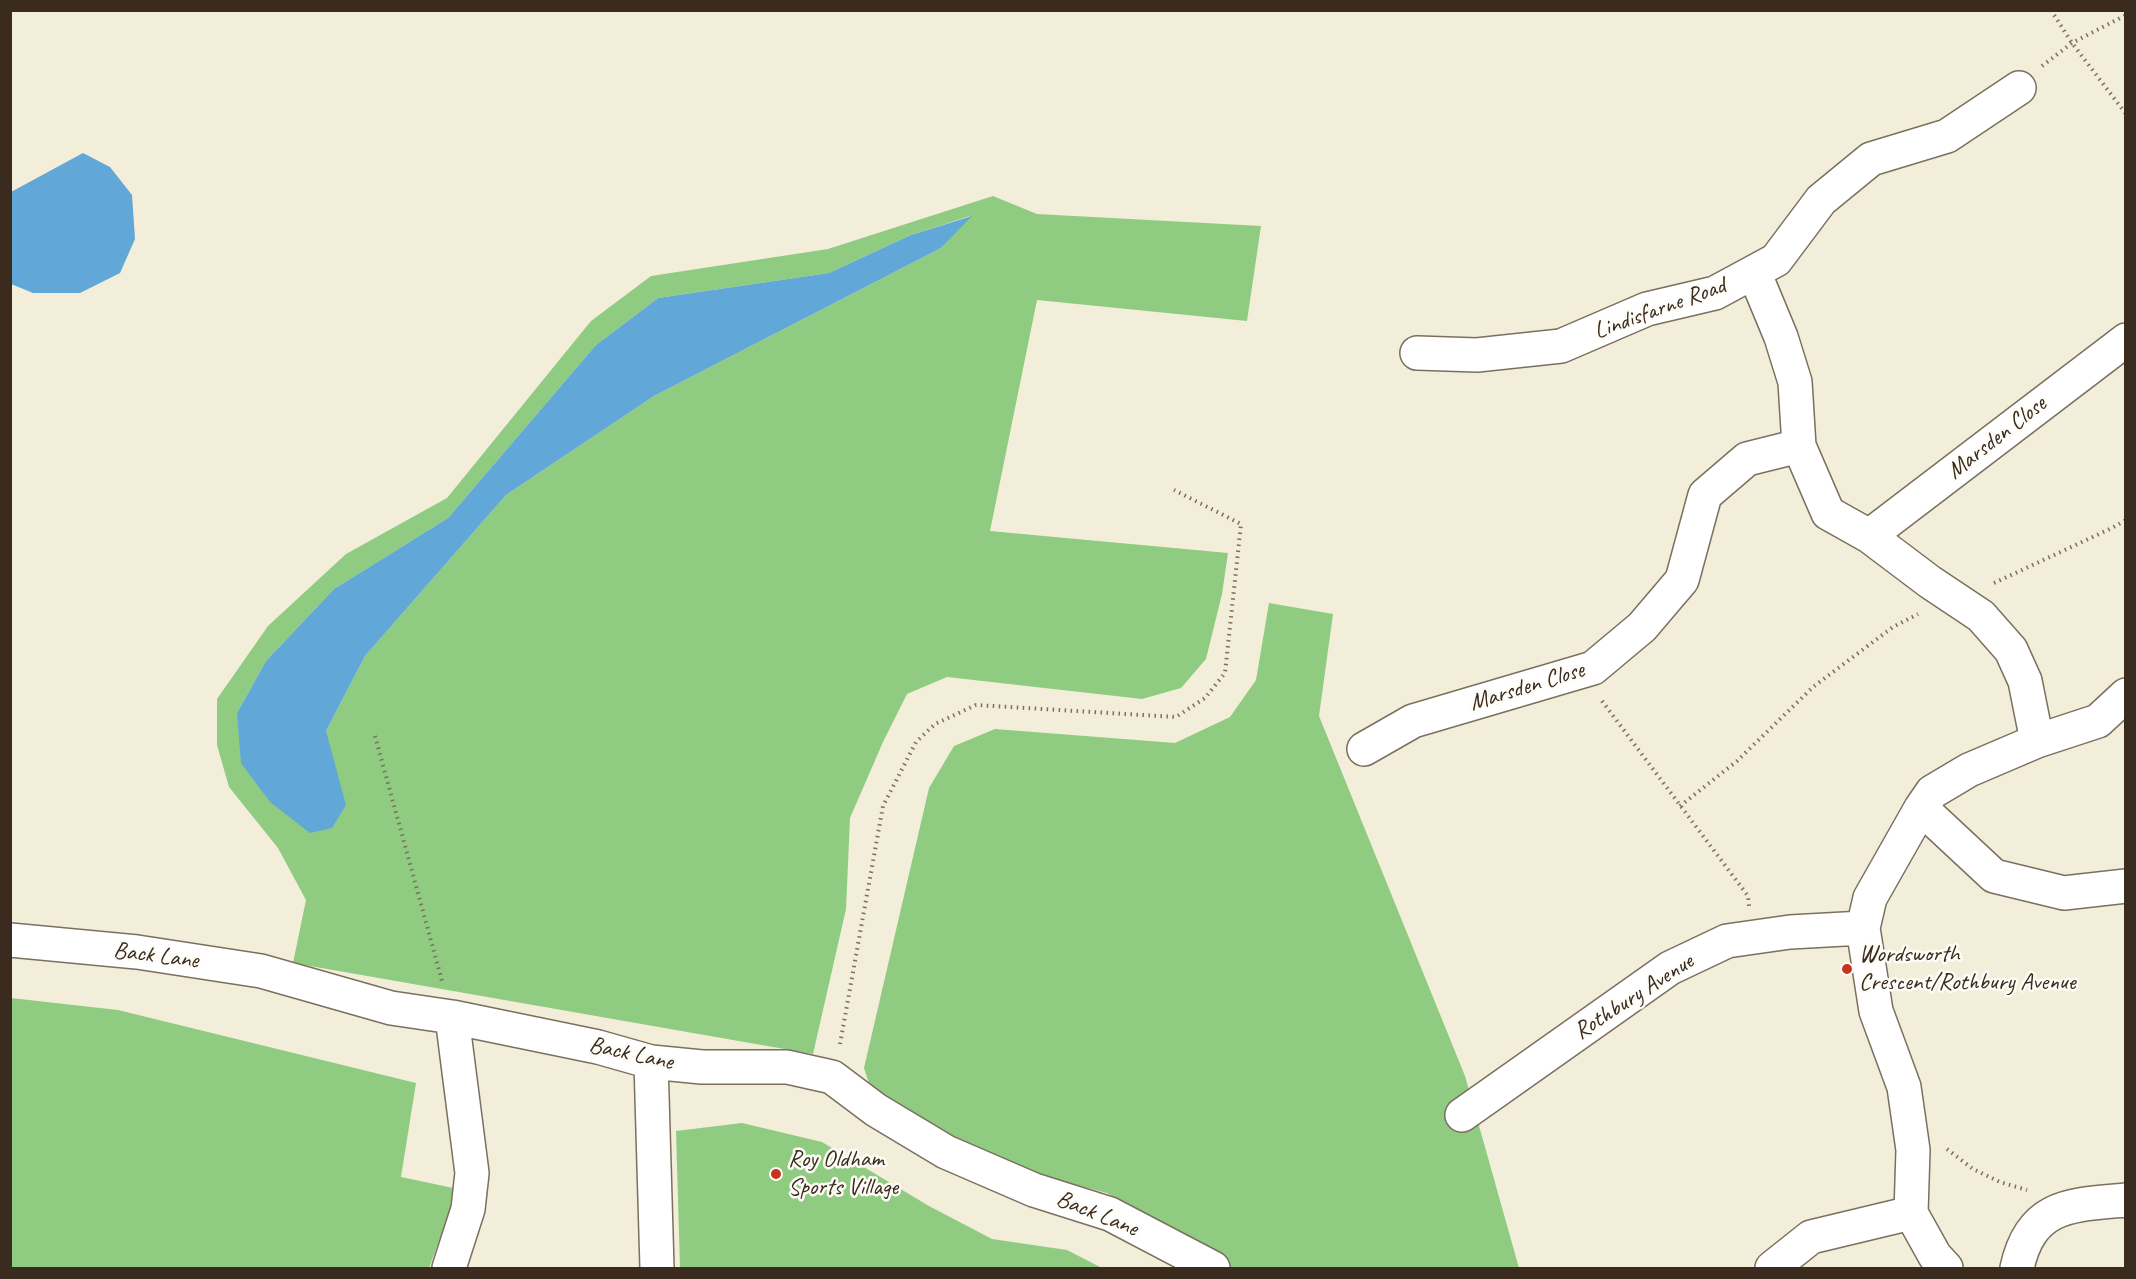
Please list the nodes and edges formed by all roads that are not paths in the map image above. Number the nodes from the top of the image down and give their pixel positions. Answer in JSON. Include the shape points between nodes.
{"nodes":[{"id":1,"x":2019,"y":88,"type":"road end"},
{"id":2,"x":1754,"y":272,"type":"junction"},
{"id":3,"x":2126,"y":339,"type":"edge"},
{"id":4,"x":1417,"y":353,"type":"dead end"},
{"id":5,"x":1799,"y":446,"type":"junction"},
{"id":6,"x":1869,"y":536,"type":"junction"},
{"id":7,"x":2126,"y":695,"type":"edge"},
{"id":8,"x":2037,"y":741,"type":"junction"},
{"id":9,"x":1364,"y":748,"type":"dead end"},
{"id":10,"x":1921,"y":808,"type":"junction"},
{"id":11,"x":2126,"y":886,"type":"edge"},
{"id":12,"x":1863,"y":928,"type":"junction"},
{"id":13,"x":10,"y":940,"type":"edge"},
{"id":14,"x":452,"y":1017,"type":"junction"},
{"id":15,"x":651,"y":1062,"type":"junction"},
{"id":16,"x":1462,"y":1115,"type":"dead end"},
{"id":17,"x":2126,"y":1200,"type":"edge"},
{"id":18,"x":1911,"y":1213,"type":"junction"},
{"id":19,"x":449,"y":1269,"type":"edge"},
{"id":20,"x":657,"y":1269,"type":"edge"},
{"id":21,"x":1213,"y":1269,"type":"edge"},
{"id":22,"x":1772,"y":1269,"type":"edge"},
{"id":23,"x":1946,"y":1269,"type":"edge"},
{"id":24,"x":2017,"y":1269,"type":"edge"}],
"edges":[{"from":1,"to":2,"type":"street","name":"Lindisfarne Road","via":[[1947,136],[1871,159],[1821,200],[1776,261]]},
{"from":2,"to":4,"type":"street","name":"Lindisfarne Road","via":[[1715,293],[1647,309],[1561,346],[1477,355]]},
{"from":2,"to":5,"type":"street","via":[[1795,382]]},
{"from":3,"to":6,"type":"street","name":"Marsden Close"},
{"from":5,"to":6,"type":"street","via":[[1828,513]]},
{"from":5,"to":9,"type":"street","name":"Marsden Close","via":[[1747,459],[1705,495],[1682,580],[1642,627],[1593,668],[1413,721]]},
{"from":6,"to":8,"type":"street","via":[[1981,616],[2011,650],[2025,681]]},
{"from":7,"to":8,"type":"street","via":[[2098,721]]},
{"from":8,"to":10,"type":"street","via":[[1970,770],[1932,792]]},
{"from":10,"to":11,"type":"street","via":[[1994,876],[2064,893]]},
{"from":10,"to":12,"type":"street","via":[[1869,898]]},
{"from":12,"to":16,"type":"street","name":"Rothbury Avenue","via":[[1727,941],[1670,968]]},
{"from":12,"to":18,"type":"street","via":[[1876,1011],[1904,1087],[1913,1150]]},
{"from":13,"to":14,"type":"street","name":"Back Lane","via":[[137,952],[261,970],[391,1008]]},
{"from":14,"to":15,"type":"street","name":"Back Lane"},
{"from":14,"to":19,"type":"street","via":[[472,1173],[468,1209]]},
{"from":15,"to":20,"type":"street"},
{"from":15,"to":21,"type":"street","name":"Back Lane","via":[[702,1067],[787,1067],[832,1077],[876,1110],[946,1152],[1034,1190],[1110,1214]]},
{"from":17,"to":24,"type":"street","via":[[2073,1205],[2042,1219],[2021,1249]]},
{"from":18,"to":22,"type":"street","via":[[1811,1237]]},
{"from":18,"to":23,"type":"street"}]}
